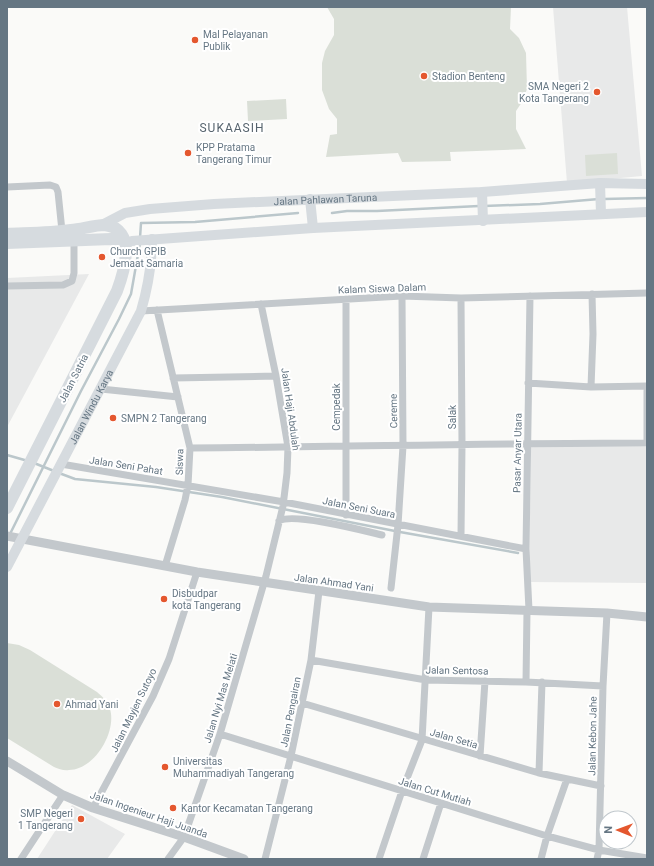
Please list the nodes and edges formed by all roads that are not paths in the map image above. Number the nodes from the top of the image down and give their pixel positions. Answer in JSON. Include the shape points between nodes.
{"nodes":[{"id":1,"x":647,"y":184,"type":"edge"},
{"id":2,"x":600,"y":186,"type":"junction"},
{"id":3,"x":7,"y":187,"type":"edge"},
{"id":4,"x":482,"y":195,"type":"junction"},
{"id":5,"x":310,"y":199,"type":"junction"},
{"id":6,"x":601,"y":212,"type":"junction"},
{"id":7,"x":647,"y":212,"type":"edge"},
{"id":8,"x":483,"y":218,"type":"junction"},
{"id":9,"x":102,"y":225,"type":"junction"},
{"id":10,"x":313,"y":228,"type":"junction"},
{"id":11,"x":62,"y":231,"type":"junction"},
{"id":12,"x":7,"y":234,"type":"edge"},
{"id":13,"x":149,"y":239,"type":"junction"},
{"id":14,"x":74,"y":241,"type":"junction"},
{"id":15,"x":128,"y":242,"type":"junction"},
{"id":16,"x":7,"y":243,"type":"edge"},
{"id":17,"x":7,"y":286,"type":"edge"},
{"id":18,"x":647,"y":293,"type":"edge"},
{"id":19,"x":592,"y":294,"type":"junction"},
{"id":20,"x":402,"y":296,"type":"junction"},
{"id":21,"x":530,"y":296,"type":"junction"},
{"id":22,"x":461,"y":298,"type":"junction"},
{"id":23,"x":346,"y":299,"type":"junction"},
{"id":24,"x":261,"y":304,"type":"junction"},
{"id":25,"x":157,"y":310,"type":"junction"},
{"id":26,"x":141,"y":311,"type":"junction"},
{"id":27,"x":276,"y":376,"type":"junction"},
{"id":28,"x":173,"y":378,"type":"junction"},
{"id":29,"x":528,"y":383,"type":"junction"},
{"id":30,"x":591,"y":386,"type":"junction"},
{"id":31,"x":647,"y":386,"type":"edge"},
{"id":32,"x":101,"y":389,"type":"junction"},
{"id":33,"x":647,"y":391,"type":"edge"},
{"id":34,"x":178,"y":397,"type":"junction"},
{"id":35,"x":527,"y":443,"type":"junction"},
{"id":36,"x":647,"y":443,"type":"edge"},
{"id":37,"x":462,"y":445,"type":"junction"},
{"id":38,"x":346,"y":446,"type":"junction"},
{"id":39,"x":403,"y":446,"type":"junction"},
{"id":40,"x":288,"y":447,"type":"junction"},
{"id":41,"x":190,"y":448,"type":"junction"},
{"id":42,"x":60,"y":465,"type":"junction"},
{"id":43,"x":188,"y":487,"type":"junction"},
{"id":44,"x":284,"y":504,"type":"junction"},
{"id":45,"x":7,"y":508,"type":"edge"},
{"id":46,"x":346,"y":515,"type":"junction"},
{"id":47,"x":280,"y":519,"type":"junction"},
{"id":48,"x":398,"y":529,"type":"junction"},
{"id":49,"x":382,"y":535,"type":"dead end"},
{"id":50,"x":7,"y":536,"type":"edge"},
{"id":51,"x":460,"y":536,"type":"junction"},
{"id":52,"x":19,"y":539,"type":"junction"},
{"id":53,"x":526,"y":549,"type":"junction"},
{"id":54,"x":165,"y":566,"type":"junction"},
{"id":55,"x":7,"y":567,"type":"edge"},
{"id":56,"x":197,"y":572,"type":"junction"},
{"id":57,"x":264,"y":583,"type":"junction"},
{"id":58,"x":391,"y":588,"type":"dead end"},
{"id":59,"x":319,"y":591,"type":"junction"},
{"id":60,"x":429,"y":607,"type":"junction"},
{"id":61,"x":528,"y":610,"type":"junction"},
{"id":62,"x":606,"y":613,"type":"junction"},
{"id":63,"x":647,"y":617,"type":"edge"},
{"id":64,"x":311,"y":660,"type":"junction"},
{"id":65,"x":426,"y":680,"type":"junction"},
{"id":66,"x":485,"y":681,"type":"junction"},
{"id":67,"x":526,"y":682,"type":"junction"},
{"id":68,"x":542,"y":682,"type":"junction"},
{"id":69,"x":603,"y":686,"type":"junction"},
{"id":70,"x":302,"y":703,"type":"junction"},
{"id":71,"x":220,"y":734,"type":"junction"},
{"id":72,"x":422,"y":740,"type":"junction"},
{"id":73,"x":291,"y":756,"type":"junction"},
{"id":74,"x":480,"y":756,"type":"junction"},
{"id":75,"x":7,"y":761,"type":"edge"},
{"id":76,"x":539,"y":773,"type":"junction"},
{"id":77,"x":567,"y":779,"type":"junction"},
{"id":78,"x":601,"y":786,"type":"junction"},
{"id":79,"x":402,"y":791,"type":"junction"},
{"id":80,"x":63,"y":795,"type":"junction"},
{"id":81,"x":441,"y":803,"type":"junction"},
{"id":82,"x":93,"y":808,"type":"junction"},
{"id":83,"x":600,"y":810,"type":"edge"},
{"id":84,"x":547,"y":836,"type":"junction"},
{"id":85,"x":184,"y":837,"type":"junction"},
{"id":86,"x":598,"y":850,"type":"edge"},
{"id":87,"x":599,"y":850,"type":"joint"},
{"id":88,"x":647,"y":858,"type":"edge"},
{"id":89,"x":21,"y":859,"type":"edge"},
{"id":90,"x":168,"y":859,"type":"edge"},
{"id":91,"x":244,"y":859,"type":"edge"},
{"id":92,"x":265,"y":859,"type":"edge"},
{"id":93,"x":379,"y":859,"type":"edge"},
{"id":94,"x":423,"y":859,"type":"edge"},
{"id":95,"x":541,"y":859,"type":"edge"},
{"id":96,"x":597,"y":859,"type":"edge"}],
"edges":[{"from":1,"to":2,"type":"main road","name":"Jalan Pahlawan Taruna"},
{"from":2,"to":4,"type":"main road","name":"Jalan Pahlawan Taruna"},
{"from":2,"to":6,"type":"main road"},
{"from":3,"to":11,"type":"street","via":[[56,187]]},
{"from":4,"to":5,"type":"main road","name":"Jalan Pahlawan Taruna"},
{"from":4,"to":8,"type":"main road"},
{"from":5,"to":9,"type":"main road","name":"Jalan Pahlawan Taruna","via":[[150,209],[125,213]]},
{"from":5,"to":10,"type":"main road"},
{"from":6,"to":7,"type":"main road"},
{"from":6,"to":8,"type":"main road"},
{"from":8,"to":10,"type":"main road"},
{"from":9,"to":11,"type":"highway","name":"Jalan Pahlawan Taruna"},
{"from":9,"to":15,"type":"highway","via":[[120,231]]},
{"from":10,"to":13,"type":"main road"},
{"from":11,"to":12,"type":"highway","name":"Jalan Pahlawan Taruna"},
{"from":13,"to":15,"type":"main road"},
{"from":13,"to":26,"type":"main road","name":"Jalan Windu Karya","via":[[150,274]]},
{"from":14,"to":15,"type":"highway","via":[[115,239]]},
{"from":14,"to":16,"type":"highway"},
{"from":14,"to":17,"type":"street","via":[[72,281],[63,284]]},
{"from":15,"to":45,"type":"highway","name":"Jalan Satria","via":[[117,292]]},
{"from":18,"to":19,"type":"street","name":"Kalam Siswa Dalam"},
{"from":19,"to":21,"type":"street","name":"Kalam Siswa Dalam"},
{"from":19,"to":30,"type":"street"},
{"from":20,"to":22,"type":"street","name":"Kalam Siswa Dalam"},
{"from":20,"to":23,"type":"street","name":"Kalam Siswa Dalam"},
{"from":20,"to":39,"type":"street","name":"Cereme"},
{"from":21,"to":22,"type":"street","name":"Kalam Siswa Dalam"},
{"from":21,"to":29,"type":"street","name":"Pasar Anyar Utara"},
{"from":22,"to":37,"type":"street","name":"Salak"},
{"from":23,"to":24,"type":"street","name":"Kalam Siswa Dalam"},
{"from":23,"to":38,"type":"street","name":"Cempedak"},
{"from":24,"to":25,"type":"street","name":"Kalam Siswa Dalam"},
{"from":24,"to":27,"type":"street","name":"Jalan Haji Abdulah"},
{"from":25,"to":26,"type":"street","name":"Kalam Siswa Dalam"},
{"from":25,"to":28,"type":"street","name":"Siswa"},
{"from":26,"to":32,"type":"main road","name":"Jalan Windu Karya"},
{"from":27,"to":28,"type":"street"},
{"from":27,"to":40,"type":"street","name":"Jalan Haji Abdulah"},
{"from":28,"to":34,"type":"street","name":"Siswa"},
{"from":29,"to":30,"type":"street"},
{"from":29,"to":35,"type":"street","name":"Pasar Anyar Utara"},
{"from":30,"to":31,"type":"street"},
{"from":32,"to":34,"type":"street"},
{"from":32,"to":42,"type":"main road","name":"Jalan Windu Karya"},
{"from":33,"to":36,"type":"street"},
{"from":34,"to":41,"type":"street","name":"Siswa"},
{"from":35,"to":36,"type":"street"},
{"from":35,"to":37,"type":"street"},
{"from":35,"to":53,"type":"street","name":"Pasar Anyar Utara"},
{"from":37,"to":39,"type":"street"},
{"from":37,"to":51,"type":"street","name":"Salak"},
{"from":38,"to":39,"type":"street"},
{"from":38,"to":40,"type":"street"},
{"from":38,"to":46,"type":"street","name":"Cempedak"},
{"from":39,"to":48,"type":"street","name":"Cereme"},
{"from":40,"to":41,"type":"street"},
{"from":40,"to":44,"type":"street","name":"Jalan Haji Abdulah"},
{"from":41,"to":43,"type":"street","name":"Siswa"},
{"from":42,"to":43,"type":"street","name":"Jalan Seni Pahat"},
{"from":42,"to":52,"type":"main road","name":"Jalan Windu Karya"},
{"from":43,"to":44,"type":"street","name":"Jalan Seni Suara"},
{"from":43,"to":54,"type":"street","name":"Siswa"},
{"from":44,"to":46,"type":"street","name":"Jalan Seni Suara"},
{"from":44,"to":47,"type":"street","name":"Jalan Haji Abdulah"},
{"from":46,"to":48,"type":"street","name":"Jalan Seni Suara"},
{"from":47,"to":49,"type":"street","via":[[301,519]]},
{"from":47,"to":57,"type":"street","name":"Jalan Haji Abdulah"},
{"from":48,"to":51,"type":"street","name":"Jalan Seni Suara"},
{"from":48,"to":58,"type":"street","name":"Cereme"},
{"from":50,"to":52,"type":"street","name":"Jalan Ahmad Yani"},
{"from":51,"to":53,"type":"street","name":"Jalan Seni Suara"},
{"from":52,"to":54,"type":"street","name":"Jalan Ahmad Yani"},
{"from":52,"to":55,"type":"main road","name":"Jalan Windu Karya"},
{"from":53,"to":61,"type":"street","name":"Pasar Anyar Utara"},
{"from":54,"to":56,"type":"street","name":"Jalan Ahmad Yani"},
{"from":56,"to":57,"type":"street","name":"Jalan Ahmad Yani"},
{"from":56,"to":82,"type":"street","name":"Jalan Mayjen Sutoyo","via":[[169,659],[153,696]]},
{"from":57,"to":59,"type":"street","name":"Jalan Ahmad Yani"},
{"from":57,"to":71,"type":"street","name":"Jalan Nyi Mas Melati"},
{"from":59,"to":60,"type":"street","name":"Jalan Ahmad Yani"},
{"from":59,"to":64,"type":"street","name":"Jalan Pengairan"},
{"from":60,"to":61,"type":"street","name":"Jalan Ahmad Yani"},
{"from":60,"to":65,"type":"street"},
{"from":61,"to":62,"type":"street","name":"Jalan Ahmad Yani"},
{"from":61,"to":67,"type":"street","name":"Pasar Anyar Utara"},
{"from":62,"to":63,"type":"street","name":"Jalan Ahmad Yani"},
{"from":62,"to":69,"type":"street","name":"Jalan Kebon Jahe"},
{"from":64,"to":65,"type":"street","name":"Jalan Sentosa"},
{"from":64,"to":70,"type":"street","name":"Jalan Pengairan"},
{"from":65,"to":66,"type":"street","name":"Jalan Sentosa"},
{"from":65,"to":72,"type":"street"},
{"from":66,"to":67,"type":"street","name":"Jalan Sentosa"},
{"from":66,"to":74,"type":"street"},
{"from":67,"to":68,"type":"street","name":"Jalan Sentosa"},
{"from":68,"to":69,"type":"street","name":"Jalan Sentosa"},
{"from":68,"to":76,"type":"street"},
{"from":69,"to":78,"type":"street","name":"Jalan Kebon Jahe"},
{"from":70,"to":72,"type":"street","name":"Jalan Setia"},
{"from":70,"to":73,"type":"street","name":"Jalan Pengairan"},
{"from":71,"to":73,"type":"street","name":"Jalan Cut Mutiah"},
{"from":71,"to":85,"type":"street","name":"Jalan Nyi Mas Melati"},
{"from":72,"to":74,"type":"street","name":"Jalan Setia"},
{"from":72,"to":79,"type":"street"},
{"from":73,"to":79,"type":"street","name":"Jalan Cut Mutiah"},
{"from":73,"to":92,"type":"street","name":"Jalan Pengairan"},
{"from":74,"to":76,"type":"street","name":"Jalan Setia"},
{"from":75,"to":80,"type":"street","name":"Jalan Ingenieur Haji Juanda"},
{"from":76,"to":77,"type":"street","name":"Jalan Setia"},
{"from":77,"to":78,"type":"street","name":"Jalan Setia"},
{"from":77,"to":84,"type":"street"},
{"from":78,"to":83,"type":"street","name":"Jalan Kebon Jahe"},
{"from":79,"to":81,"type":"street","name":"Jalan Cut Mutiah"},
{"from":79,"to":93,"type":"street"},
{"from":80,"to":82,"type":"street","name":"Jalan Ingenieur Haji Juanda"},
{"from":80,"to":89,"type":"street"},
{"from":81,"to":84,"type":"street","name":"Jalan Cut Mutiah"},
{"from":81,"to":94,"type":"street"},
{"from":82,"to":85,"type":"street","name":"Jalan Ingenieur Haji Juanda"},
{"from":84,"to":86,"type":"street","name":"Jalan Cut Mutiah"},
{"from":84,"to":95,"type":"street"},
{"from":85,"to":90,"type":"street","name":"Jalan Nyi Mas Melati"},
{"from":85,"to":91,"type":"street","name":"Jalan Ingenieur Haji Juanda"},
{"from":87,"to":88,"type":"street","name":"Jalan Cut Mutiah"},
{"from":87,"to":96,"type":"street","name":"Jalan Kebon Jahe"}]}
